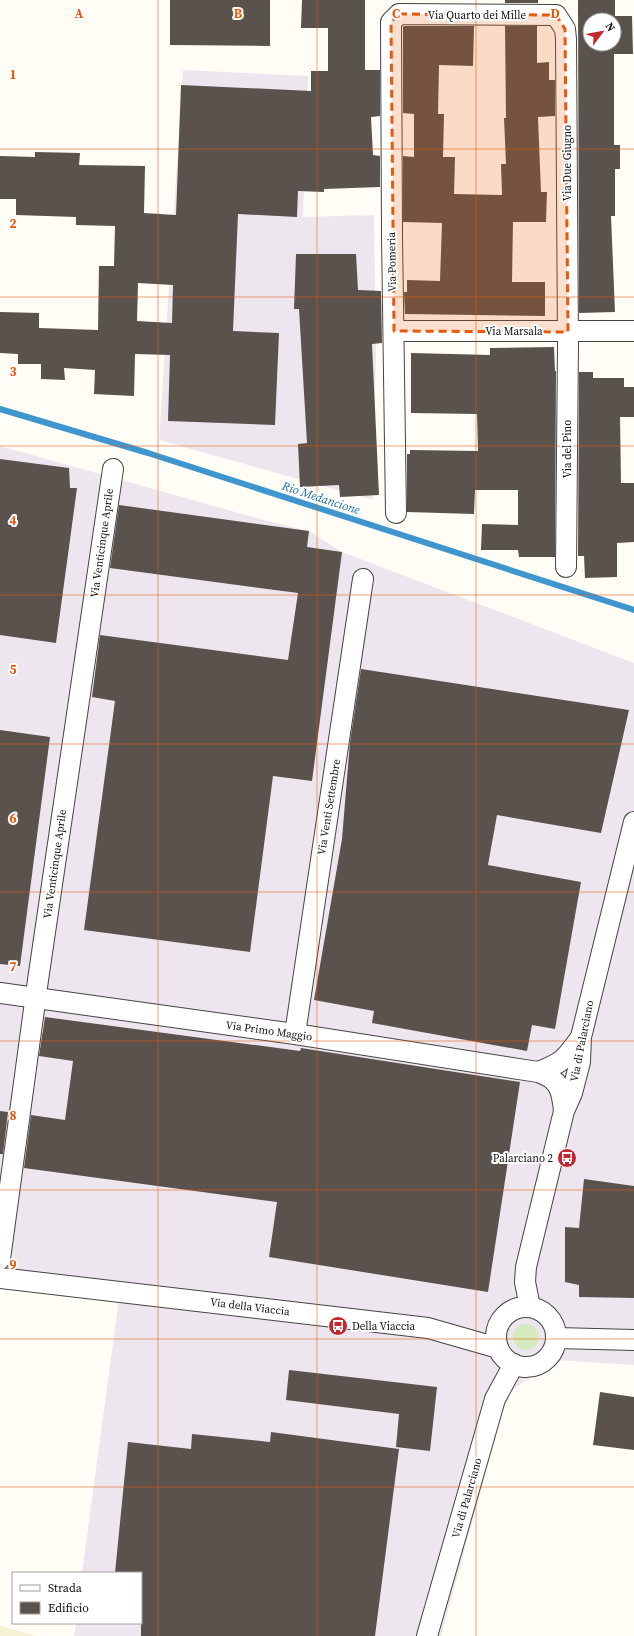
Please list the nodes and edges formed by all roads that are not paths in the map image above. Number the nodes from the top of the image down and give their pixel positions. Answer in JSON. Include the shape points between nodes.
{"nodes":[{"id":1,"x":559,"y":8,"type":"edge"},
{"id":2,"x":399,"y":14,"type":"joint"},
{"id":3,"x":394,"y":331,"type":"junction"},
{"id":4,"x":634,"y":331,"type":"edge"},
{"id":5,"x":568,"y":332,"type":"junction"},
{"id":6,"x":113,"y":469,"type":"dead end"},
{"id":7,"x":396,"y":513,"type":"dead end"},
{"id":8,"x":566,"y":567,"type":"dead end"},
{"id":9,"x":363,"y":579,"type":"dead end"},
{"id":10,"x":634,"y":822,"type":"edge"},
{"id":11,"x":0,"y":993,"type":"edge"},
{"id":12,"x":36,"y":998,"type":"junction"},
{"id":13,"x":295,"y":1034,"type":"junction"},
{"id":14,"x":581,"y":1037,"type":"junction"},
{"id":15,"x":538,"y":1072,"type":"junction"},
{"id":16,"x":564,"y":1111,"type":"junction"},
{"id":17,"x":0,"y":1259,"type":"edge"},
{"id":18,"x":0,"y":1278,"type":"edge"},
{"id":19,"x":530,"y":1307,"type":"junction"},
{"id":20,"x":556,"y":1338,"type":"junction"},
{"id":21,"x":634,"y":1340,"type":"edge"},
{"id":22,"x":498,"y":1348,"type":"junction"},
{"id":23,"x":514,"y":1364,"type":"junction"},
{"id":24,"x":427,"y":1636,"type":"edge"}],
"edges":[{"from":1,"to":2,"type":"street","name":"Via Quarto dei Mille"},
{"from":1,"to":5,"type":"street","name":"Via Due Giugno","via":[[566,39]]},
{"from":2,"to":3,"type":"street","name":"Via Pomeria","via":[[391,22],[390,27]]},
{"from":3,"to":5,"type":"street","name":"Via Marsala"},
{"from":3,"to":7,"type":"street","name":"Via Pomeria"},
{"from":4,"to":5,"type":"street","name":"Via Marsala"},
{"from":5,"to":8,"type":"street","name":"Via del Pino"},
{"from":6,"to":12,"type":"street","name":"Via Venticinque Aprile"},
{"from":9,"to":13,"type":"street","name":"Via Venti Settembre"},
{"from":10,"to":14,"type":"street","name":"Via di Palarciano"},
{"from":11,"to":12,"type":"street","name":"Via Primo Maggio"},
{"from":12,"to":13,"type":"street","name":"Via Primo Maggio"},
{"from":12,"to":17,"type":"street","name":"Via Venticinque Aprile"},
{"from":13,"to":15,"type":"street","name":"Via Primo Maggio"},
{"from":14,"to":15,"type":"street","via":[[562,1061]]},
{"from":14,"to":16,"type":"street","name":"Via di Palarciano","via":[[580,1062],[572,1093]]},
{"from":15,"to":16,"type":"street","name":"Via Primo Maggio","via":[[548,1075],[557,1082],[562,1092]]},
{"from":16,"to":19,"type":"street","name":"Via di Palarciano","via":[[526,1267],[525,1282]]},
{"from":18,"to":22,"type":"street","name":"Via della Viaccia","via":[[428,1328]]},
{"from":19,"to":20,"type":"street","via":[[546,1314],[552,1321]]},
{"from":19,"to":22,"type":"street","via":[[510,1312],[503,1318],[496,1338]]},
{"from":20,"to":21,"type":"street"},
{"from":20,"to":23,"type":"street","via":[[550,1356],[543,1362],[524,1367]]},
{"from":22,"to":23,"type":"street"},
{"from":23,"to":24,"type":"street","name":"Via di Palarciano","via":[[495,1399]]}]}
